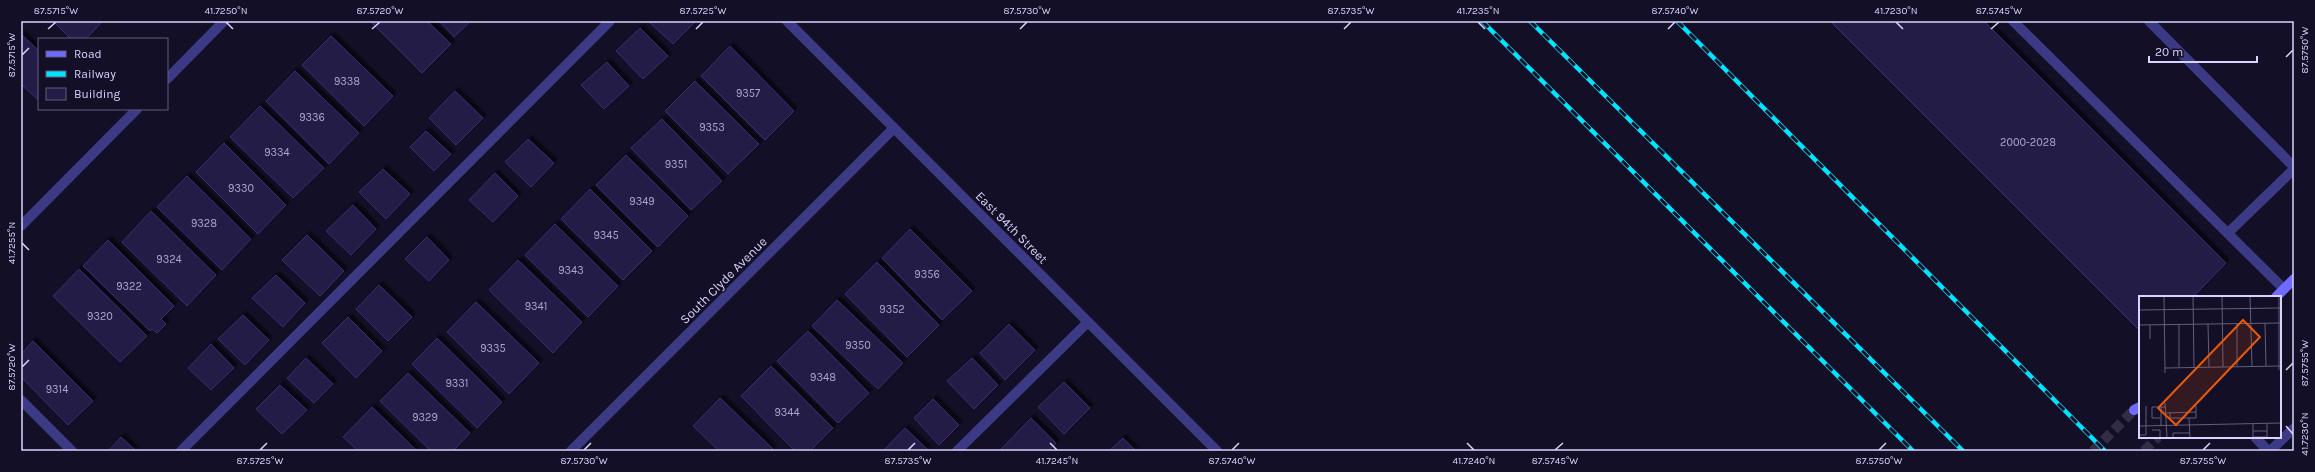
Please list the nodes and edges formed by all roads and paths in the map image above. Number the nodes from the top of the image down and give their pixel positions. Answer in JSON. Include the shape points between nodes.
{"nodes":[{"id":1,"x":224,"y":21,"type":"edge"},
{"id":2,"x":610,"y":21,"type":"edge"},
{"id":3,"x":787,"y":21,"type":"edge"},
{"id":4,"x":2012,"y":21,"type":"edge"},
{"id":5,"x":2149,"y":21,"type":"edge"},
{"id":6,"x":168,"y":78,"type":"edge"},
{"id":7,"x":136,"y":110,"type":"edge"},
{"id":8,"x":894,"y":128,"type":"junction"},
{"id":9,"x":2294,"y":168,"type":"edge"},
{"id":10,"x":21,"y":226,"type":"edge"},
{"id":11,"x":2228,"y":233,"type":"junction"},
{"id":12,"x":2294,"y":279,"type":"edge"},
{"id":13,"x":2284,"y":288,"type":"junction"},
{"id":14,"x":2277,"y":296,"type":"edge"},
{"id":15,"x":1088,"y":322,"type":"junction"},
{"id":16,"x":21,"y":400,"type":"edge"},
{"id":17,"x":2294,"y":428,"type":"edge"},
{"id":18,"x":2256,"y":438,"type":"edge"},
{"id":19,"x":72,"y":451,"type":"edge"},
{"id":20,"x":181,"y":451,"type":"edge"},
{"id":21,"x":571,"y":451,"type":"edge"},
{"id":22,"x":957,"y":451,"type":"edge"},
{"id":23,"x":1217,"y":451,"type":"edge"},
{"id":24,"x":2269,"y":451,"type":"edge"}],
"edges":[{"from":1,"to":6,"type":"street"},
{"from":2,"to":20,"type":"street"},
{"from":3,"to":8,"type":"street","name":"East 94th Street"},
{"from":4,"to":11,"type":"street"},
{"from":5,"to":9,"type":"street"},
{"from":7,"to":10,"type":"street"},
{"from":8,"to":15,"type":"street","name":"East 94th Street"},
{"from":8,"to":21,"type":"street","name":"South Clyde Avenue"},
{"from":9,"to":11,"type":"street"},
{"from":11,"to":13,"type":"street"},
{"from":12,"to":13,"type":"main road"},
{"from":13,"to":14,"type":"main road"},
{"from":15,"to":22,"type":"street"},
{"from":15,"to":23,"type":"street","name":"East 94th Street"},
{"from":16,"to":19,"type":"street"},
{"from":17,"to":24,"type":"street"},
{"from":18,"to":24,"type":"street"}]}
